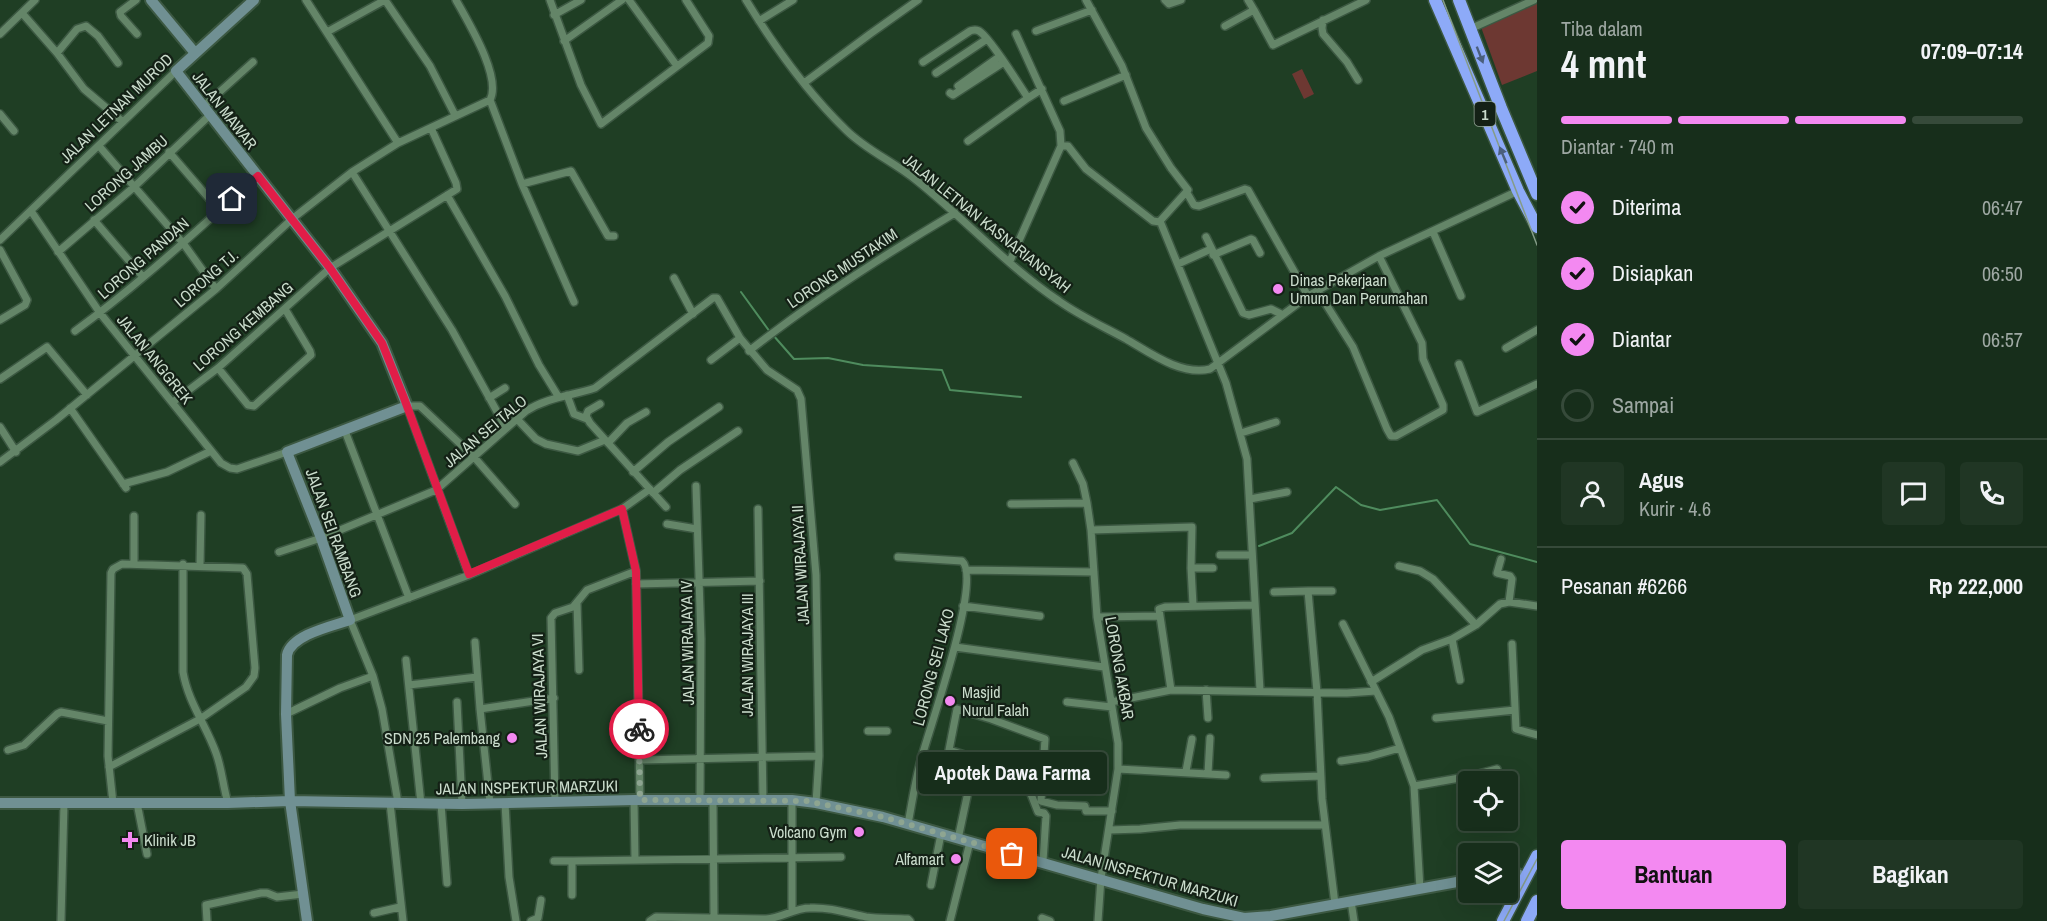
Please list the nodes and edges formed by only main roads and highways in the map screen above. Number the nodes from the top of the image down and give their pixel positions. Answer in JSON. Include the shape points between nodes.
{"nodes":[{"id":1,"x":1435,"y":0,"type":"edge"},
{"id":2,"x":1459,"y":0,"type":"edge"},
{"id":3,"x":1537,"y":194,"type":"edge"},
{"id":4,"x":1537,"y":227,"type":"edge"},
{"id":5,"x":1537,"y":856,"type":"edge"},
{"id":6,"x":1537,"y":901,"type":"edge"},
{"id":7,"x":1503,"y":921,"type":"edge"},
{"id":8,"x":1527,"y":921,"type":"edge"}],
"edges":[{"from":4,"to":1,"type":"highway","number":"1","one_way":true},
{"from":2,"to":3,"type":"highway","number":"1","one_way":true},
{"from":5,"to":7,"type":"highway"},
{"from":6,"to":8,"type":"highway"}]}
